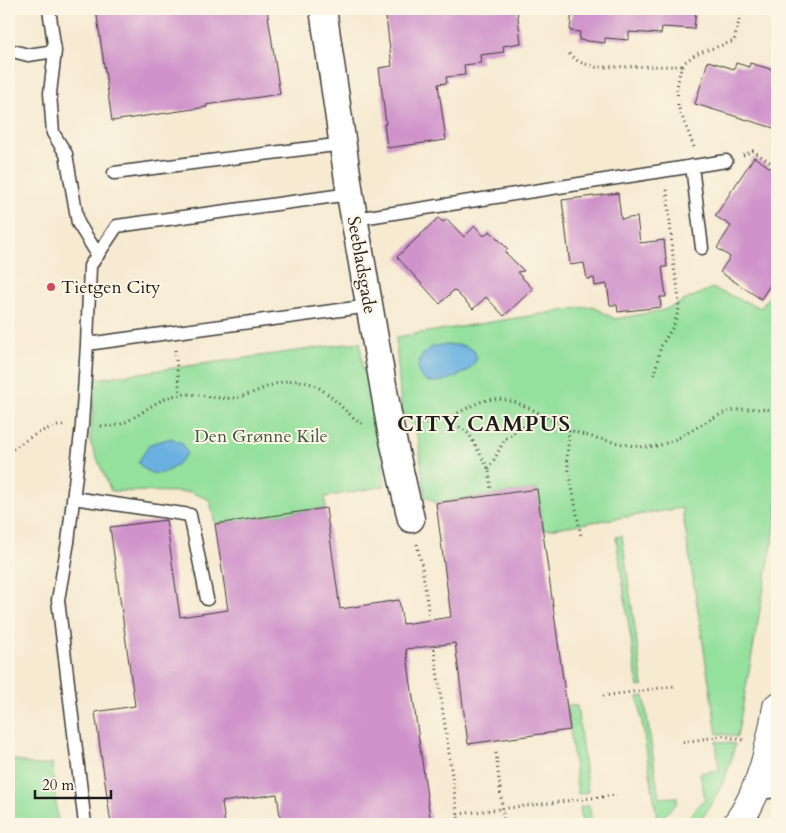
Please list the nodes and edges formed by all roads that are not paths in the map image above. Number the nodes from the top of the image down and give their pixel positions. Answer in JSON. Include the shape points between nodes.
{"nodes":[{"id":1,"x":49,"y":9,"type":"edge"},
{"id":2,"x":323,"y":9,"type":"edge"},
{"id":3,"x":9,"y":50,"type":"edge"},
{"id":4,"x":55,"y":51,"type":"junction"},
{"id":5,"x":343,"y":144,"type":"junction"},
{"id":6,"x":726,"y":160,"type":"road end"},
{"id":7,"x":692,"y":166,"type":"junction"},
{"id":8,"x":114,"y":174,"type":"dead end"},
{"id":9,"x":352,"y":207,"type":"junction"},
{"id":10,"x":702,"y":248,"type":"dead end"},
{"id":11,"x":98,"y":255,"type":"junction"},
{"id":12,"x":370,"y":306,"type":"junction"},
{"id":13,"x":87,"y":344,"type":"junction"},
{"id":14,"x":73,"y":498,"type":"junction"},
{"id":15,"x":411,"y":519,"type":"road end"},
{"id":16,"x":207,"y":599,"type":"dead end"},
{"id":17,"x":777,"y":707,"type":"edge"},
{"id":18,"x":767,"y":785,"type":"edge"},
{"id":19,"x":85,"y":824,"type":"edge"},
{"id":20,"x":737,"y":824,"type":"edge"}],
"edges":[{"from":1,"to":4,"type":"lane"},
{"from":2,"to":5,"type":"street","name":"Seebladsgade"},
{"from":3,"to":4,"type":"lane","via":[[28,55]]},
{"from":4,"to":11,"type":"lane","via":[[50,93],[53,133],[66,154],[78,223]]},
{"from":5,"to":8,"type":"lane"},
{"from":5,"to":9,"type":"street","name":"Seebladsgade"},
{"from":6,"to":7,"type":"lane"},
{"from":7,"to":9,"type":"lane"},
{"from":7,"to":10,"type":"lane"},
{"from":9,"to":11,"type":"lane","via":[[117,226]]},
{"from":9,"to":12,"type":"street","name":"Seebladsgade"},
{"from":11,"to":13,"type":"lane","via":[[90,266]]},
{"from":12,"to":13,"type":"lane"},
{"from":12,"to":15,"type":"street","name":"Seebladsgade","via":[[391,431]]},
{"from":13,"to":14,"type":"lane"},
{"from":14,"to":16,"type":"lane","via":[[190,515]]},
{"from":14,"to":19,"type":"lane","via":[[58,600]]},
{"from":17,"to":18,"type":"street"},
{"from":18,"to":20,"type":"street"}]}
